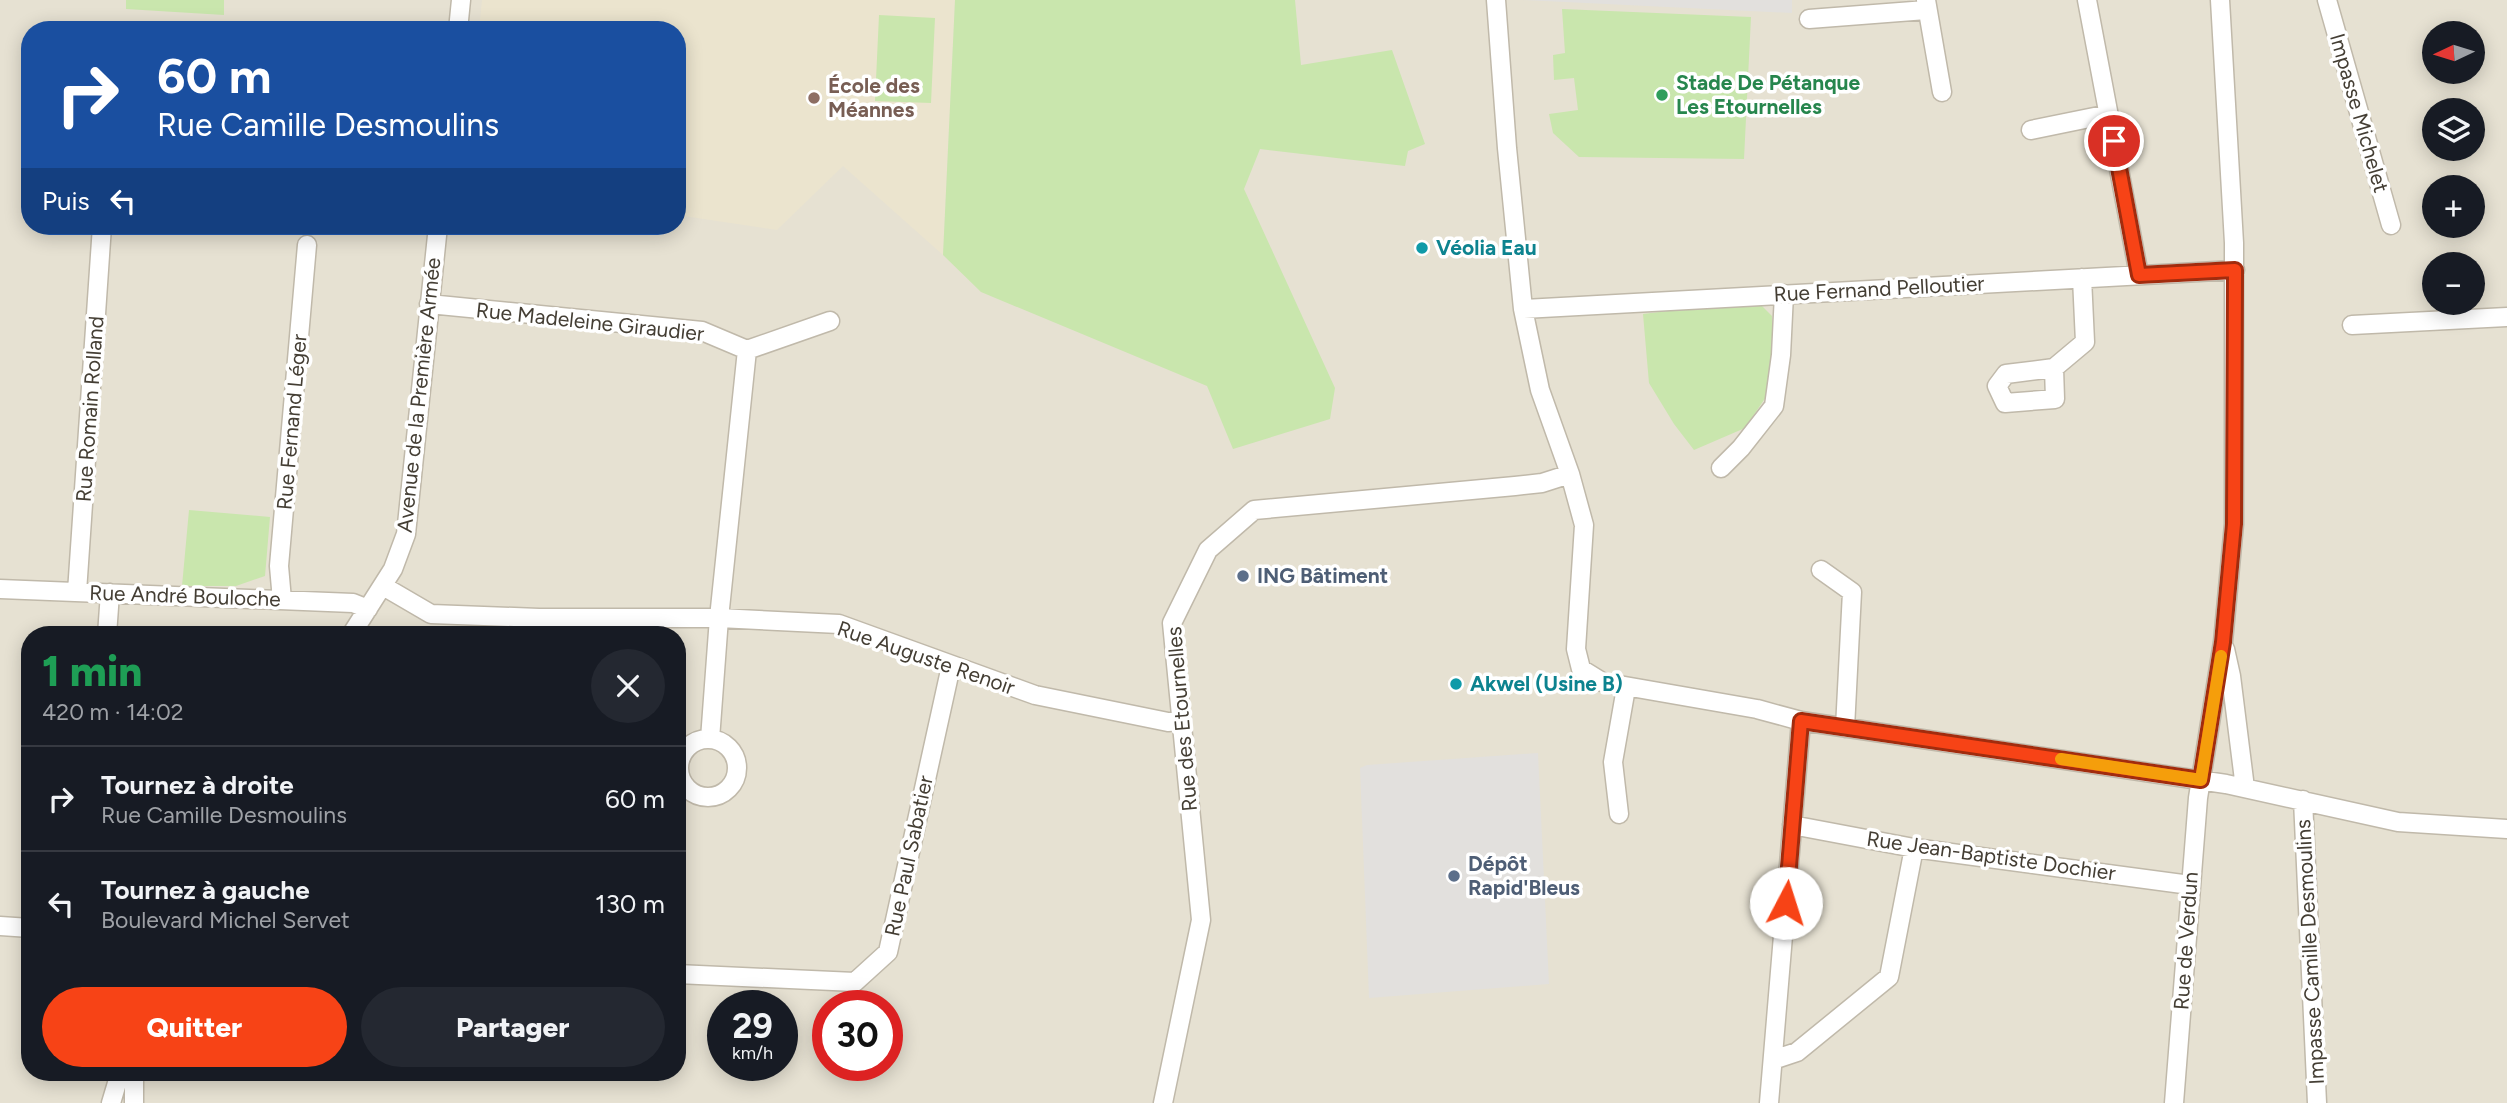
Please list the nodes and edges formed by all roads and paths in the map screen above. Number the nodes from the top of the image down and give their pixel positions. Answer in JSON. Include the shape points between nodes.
{"nodes":[{"id":1,"x":461,"y":0,"type":"edge"},
{"id":2,"x":1496,"y":0,"type":"edge"},
{"id":3,"x":2087,"y":0,"type":"edge"},
{"id":4,"x":2220,"y":0,"type":"edge"},
{"id":5,"x":2327,"y":0,"type":"edge"},
{"id":6,"x":1926,"y":5,"type":"edge"},
{"id":7,"x":1809,"y":19,"type":"dead end"},
{"id":8,"x":459,"y":21,"type":"edge"},
{"id":9,"x":1942,"y":92,"type":"dead end"},
{"id":10,"x":2109,"y":114,"type":"junction"},
{"id":11,"x":2031,"y":130,"type":"dead end"},
{"id":12,"x":2391,"y":225,"type":"dead end"},
{"id":13,"x":101,"y":235,"type":"edge"},
{"id":14,"x":437,"y":235,"type":"edge"},
{"id":15,"x":307,"y":244,"type":"dead end"},
{"id":16,"x":2235,"y":270,"type":"junction"},
{"id":17,"x":2139,"y":275,"type":"junction"},
{"id":18,"x":2082,"y":278,"type":"junction"},
{"id":19,"x":1784,"y":294,"type":"junction"},
{"id":20,"x":429,"y":304,"type":"junction"},
{"id":21,"x":1523,"y":309,"type":"junction"},
{"id":22,"x":2507,"y":317,"type":"edge"},
{"id":23,"x":830,"y":321,"type":"dead end"},
{"id":24,"x":2352,"y":325,"type":"dead end"},
{"id":25,"x":747,"y":350,"type":"junction"},
{"id":26,"x":2054,"y":368,"type":"dead end"},
{"id":27,"x":1721,"y":468,"type":"dead end"},
{"id":28,"x":1570,"y":474,"type":"junction"},
{"id":29,"x":1821,"y":570,"type":"dead end"},
{"id":30,"x":383,"y":586,"type":"junction"},
{"id":31,"x":0,"y":589,"type":"edge"},
{"id":32,"x":77,"y":592,"type":"junction"},
{"id":33,"x":110,"y":593,"type":"junction"},
{"id":34,"x":282,"y":600,"type":"junction"},
{"id":35,"x":368,"y":609,"type":"junction"},
{"id":36,"x":719,"y":618,"type":"junction"},
{"id":37,"x":108,"y":626,"type":"edge"},
{"id":38,"x":357,"y":626,"type":"edge"},
{"id":39,"x":530,"y":626,"type":"edge"},
{"id":40,"x":558,"y":626,"type":"edge"},
{"id":41,"x":2223,"y":642,"type":"junction"},
{"id":42,"x":951,"y":666,"type":"junction"},
{"id":43,"x":1626,"y":688,"type":"junction"},
{"id":44,"x":1180,"y":721,"type":"junction"},
{"id":45,"x":1801,"y":721,"type":"junction"},
{"id":46,"x":1845,"y":727,"type":"junction"},
{"id":47,"x":710,"y":739,"type":"dead end"},
{"id":48,"x":2201,"y":780,"type":"junction"},
{"id":49,"x":2245,"y":788,"type":"junction"},
{"id":50,"x":2302,"y":800,"type":"junction"},
{"id":51,"x":1619,"y":814,"type":"dead end"},
{"id":52,"x":1792,"y":825,"type":"junction"},
{"id":53,"x":2507,"y":829,"type":"edge"},
{"id":54,"x":1914,"y":848,"type":"junction"},
{"id":55,"x":2190,"y":884,"type":"junction"},
{"id":56,"x":0,"y":926,"type":"edge"},
{"id":57,"x":21,"y":927,"type":"edge"},
{"id":58,"x":686,"y":974,"type":"edge"},
{"id":59,"x":1773,"y":1059,"type":"junction"},
{"id":60,"x":118,"y":1081,"type":"edge"},
{"id":61,"x":134,"y":1081,"type":"edge"},
{"id":62,"x":111,"y":1103,"type":"edge"},
{"id":63,"x":134,"y":1103,"type":"edge"},
{"id":64,"x":1163,"y":1103,"type":"edge"},
{"id":65,"x":1769,"y":1103,"type":"edge"},
{"id":66,"x":2174,"y":1103,"type":"edge"},
{"id":67,"x":2317,"y":1103,"type":"edge"}],
"edges":[{"from":1,"to":8,"type":"street"},
{"from":2,"to":21,"type":"street"},
{"from":3,"to":10,"type":"street"},
{"from":4,"to":16,"type":"street"},
{"from":5,"to":12,"type":"street","name":"Impasse Michelet"},
{"from":6,"to":7,"type":"street"},
{"from":6,"to":9,"type":"street"},
{"from":10,"to":11,"type":"street"},
{"from":10,"to":17,"type":"street"},
{"from":13,"to":32,"type":"street","name":"Rue Romain Rolland"},
{"from":14,"to":20,"type":"street","name":"Avenue de la Première Armée"},
{"from":15,"to":34,"type":"street","name":"Rue Fernand Léger","via":[[279,566]]},
{"from":16,"to":17,"type":"street","name":"Rue Fernand Pelloutier"},
{"from":16,"to":41,"type":"street","via":[[2234,524]]},
{"from":17,"to":18,"type":"street","name":"Rue Fernand Pelloutier"},
{"from":18,"to":19,"type":"street","name":"Rue Fernand Pelloutier"},
{"from":18,"to":26,"type":"street","via":[[2085,342]]},
{"from":19,"to":21,"type":"street","name":"Rue Fernand Pelloutier"},
{"from":19,"to":27,"type":"street","via":[[1774,405]]},
{"from":20,"to":25,"type":"street","name":"Rue Madeleine Giraudier","via":[[702,331]]},
{"from":20,"to":30,"type":"street","name":"Avenue de la Première Armée","via":[[406,534]]},
{"from":21,"to":28,"type":"street","via":[[1540,390]]},
{"from":22,"to":24,"type":"street"},
{"from":23,"to":25,"type":"street"},
{"from":25,"to":36,"type":"street"},
{"from":28,"to":43,"type":"street","via":[[1585,532],[1576,649],[1581,669],[1602,682]]},
{"from":28,"to":44,"type":"street","name":"Rue des Etournelles","via":[[1516,486],[1254,510],[1208,551],[1172,622]]},
{"from":29,"to":46,"type":"street","via":[[1852,592]]},
{"from":30,"to":35,"type":"street","name":"Avenue de la Première Armée"},
{"from":30,"to":39,"type":"street","name":"Rue Auguste Renoir","via":[[431,614]]},
{"from":31,"to":32,"type":"street","name":"Rue André Bouloche"},
{"from":32,"to":33,"type":"street","name":"Rue André Bouloche"},
{"from":33,"to":34,"type":"street","name":"Rue André Bouloche"},
{"from":33,"to":37,"type":"street"},
{"from":34,"to":35,"type":"street","name":"Rue André Bouloche","via":[[353,603]]},
{"from":35,"to":38,"type":"street","name":"Avenue de la Première Armée"},
{"from":36,"to":40,"type":"street","name":"Rue Auguste Renoir"},
{"from":36,"to":42,"type":"street","name":"Rue Auguste Renoir","via":[[839,624]]},
{"from":36,"to":47,"type":"street"},
{"from":41,"to":48,"type":"street","name":"Rue de Verdun"},
{"from":41,"to":49,"type":"street"},
{"from":42,"to":44,"type":"street","name":"Rue Auguste Renoir","via":[[1035,695]]},
{"from":42,"to":58,"type":"street","name":"Rue Paul Sabatier","via":[[888,953],[855,982]]},
{"from":43,"to":45,"type":"street","via":[[1757,709]]},
{"from":43,"to":51,"type":"street","via":[[1613,762]]},
{"from":44,"to":64,"type":"street","name":"Rue des Etournelles","via":[[1201,920]]},
{"from":45,"to":46,"type":"street"},
{"from":45,"to":52,"type":"street"},
{"from":46,"to":48,"type":"street"},
{"from":48,"to":49,"type":"street"},
{"from":48,"to":55,"type":"street","name":"Rue de Verdun"},
{"from":49,"to":50,"type":"street"},
{"from":50,"to":53,"type":"street","via":[[2398,822]]},
{"from":50,"to":67,"type":"street","name":"Impasse Camille Desmoulins"},
{"from":52,"to":54,"type":"street","name":"Rue Jean-Baptiste Dochier"},
{"from":52,"to":59,"type":"street"},
{"from":54,"to":55,"type":"street","name":"Rue Jean-Baptiste Dochier"},
{"from":54,"to":59,"type":"street","via":[[1889,977],[1797,1052]]},
{"from":55,"to":66,"type":"street","name":"Rue de Verdun"},
{"from":56,"to":57,"type":"street"},
{"from":59,"to":65,"type":"street"},
{"from":60,"to":62,"type":"street"},
{"from":61,"to":63,"type":"street"}]}
